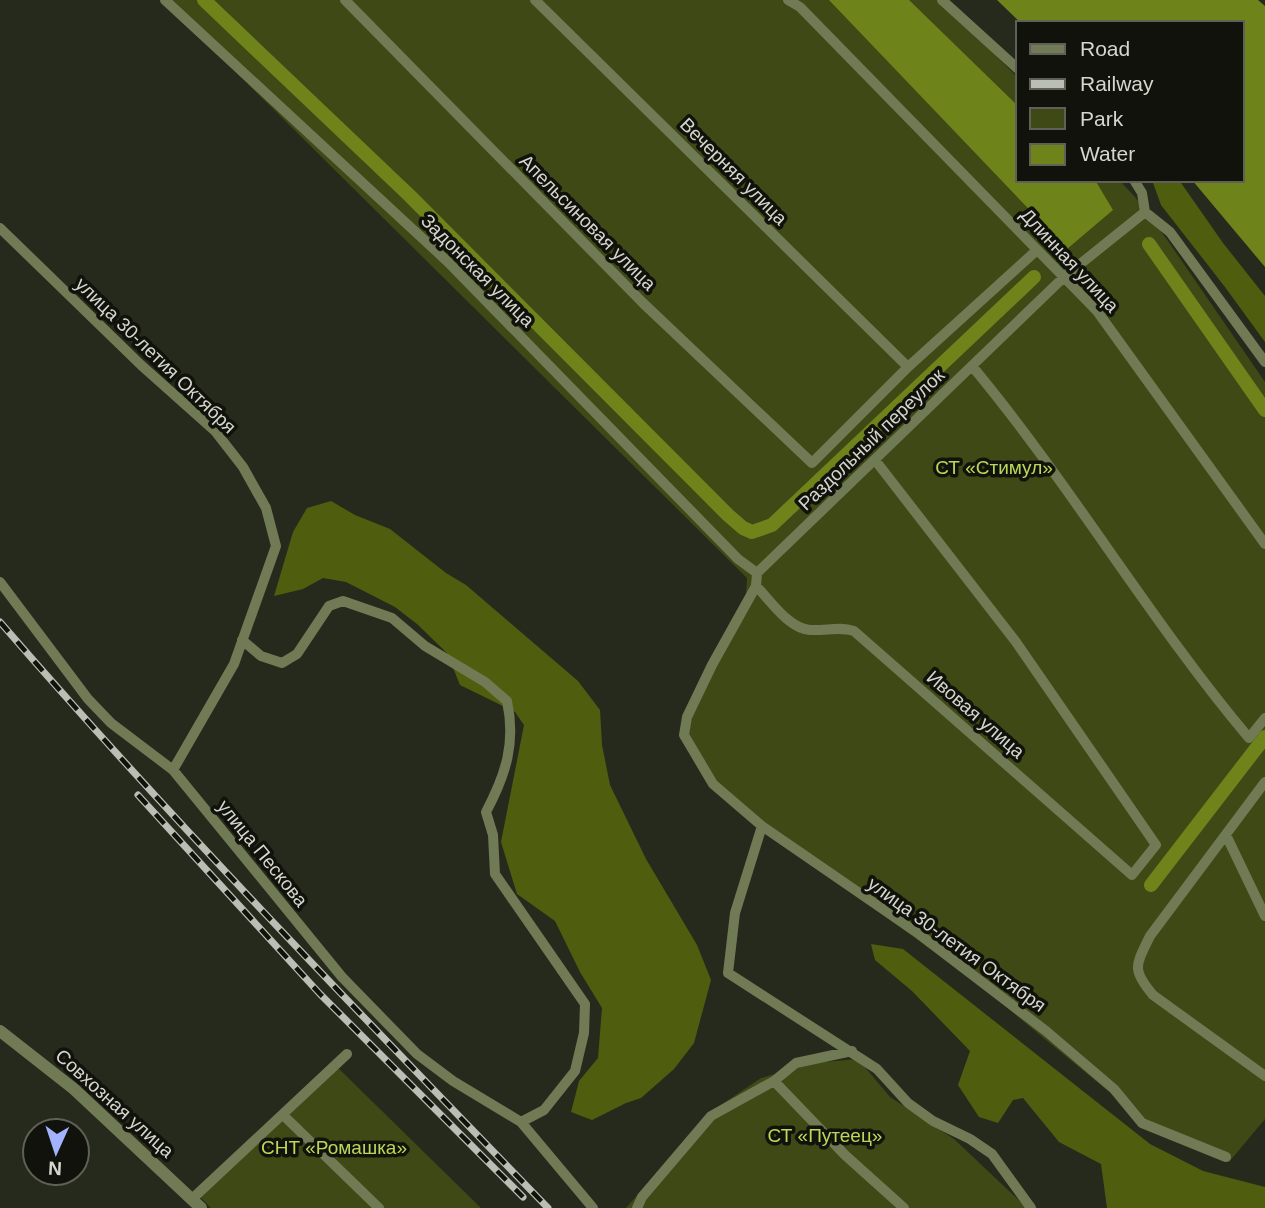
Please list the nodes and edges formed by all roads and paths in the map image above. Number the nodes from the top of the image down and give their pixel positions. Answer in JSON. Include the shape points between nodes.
{"nodes":[{"id":1,"x":165,"y":0,"type":"edge"},
{"id":2,"x":345,"y":0,"type":"edge"},
{"id":3,"x":535,"y":0,"type":"edge"},
{"id":4,"x":788,"y":0,"type":"edge"},
{"id":5,"x":942,"y":0,"type":"edge"},
{"id":6,"x":1016,"y":67,"type":"edge"},
{"id":7,"x":1134,"y":182,"type":"edge"},
{"id":8,"x":1145,"y":212,"type":"junction"},
{"id":9,"x":0,"y":228,"type":"edge"},
{"id":10,"x":1037,"y":250,"type":"junction"},
{"id":11,"x":1064,"y":277,"type":"junction"},
{"id":12,"x":1265,"y":362,"type":"edge"},
{"id":13,"x":972,"y":366,"type":"junction"},
{"id":14,"x":908,"y":367,"type":"junction"},
{"id":15,"x":875,"y":460,"type":"junction"},
{"id":16,"x":1265,"y":544,"type":"edge"},
{"id":17,"x":757,"y":573,"type":"junction"},
{"id":18,"x":0,"y":582,"type":"edge"},
{"id":19,"x":756,"y":586,"type":"junction"},
{"id":20,"x":242,"y":640,"type":"junction"},
{"id":21,"x":1265,"y":718,"type":"edge"},
{"id":22,"x":173,"y":770,"type":"junction"},
{"id":23,"x":1265,"y":782,"type":"edge"},
{"id":24,"x":762,"y":826,"type":"junction"},
{"id":25,"x":1226,"y":835,"type":"junction"},
{"id":26,"x":1265,"y":916,"type":"edge"},
{"id":27,"x":0,"y":1031,"type":"edge"},
{"id":28,"x":852,"y":1052,"type":"junction"},
{"id":29,"x":347,"y":1054,"type":"dead end"},
{"id":30,"x":1265,"y":1076,"type":"edge"},
{"id":31,"x":774,"y":1081,"type":"junction"},
{"id":32,"x":283,"y":1115,"type":"junction"},
{"id":33,"x":521,"y":1122,"type":"junction"},
{"id":34,"x":1226,"y":1157,"type":"dead end"},
{"id":35,"x":197,"y":1203,"type":"edge"},
{"id":36,"x":379,"y":1208,"type":"edge"},
{"id":37,"x":593,"y":1208,"type":"edge"},
{"id":38,"x":637,"y":1208,"type":"edge"},
{"id":39,"x":904,"y":1208,"type":"edge"},
{"id":40,"x":1031,"y":1208,"type":"edge"}],
"edges":[{"from":1,"to":17,"type":"street","name":"Задонская улица","via":[[448,262],[738,559]]},
{"from":2,"to":14,"type":"street","name":"Апельсиновая улица","via":[[643,303],[812,463]]},
{"from":3,"to":14,"type":"street","name":"Вечерняя улица"},
{"from":4,"to":10,"type":"street","name":"Длинная улица"},
{"from":5,"to":6,"type":"street"},
{"from":7,"to":8,"type":"street","via":[[1142,192]]},
{"from":8,"to":11,"type":"street","name":"Раздольный переулок"},
{"from":8,"to":12,"type":"street","via":[[1170,232]]},
{"from":9,"to":20,"type":"street","name":"улица 30-летия Октября","via":[[215,431],[243,467],[266,508],[276,546]]},
{"from":10,"to":11,"type":"street","name":"Длинная улица"},
{"from":10,"to":14,"type":"street"},
{"from":11,"to":13,"type":"street","name":"Раздольный переулок"},
{"from":11,"to":16,"type":"street","name":"Длинная улица","via":[[1121,342]]},
{"from":13,"to":15,"type":"street","name":"Раздольный переулок"},
{"from":13,"to":21,"type":"street","via":[[1248,738]]},
{"from":15,"to":17,"type":"street","name":"Раздольный переулок"},
{"from":15,"to":19,"type":"street","name":"Ивовая улица","via":[[1016,642],[1156,845],[1132,875],[854,631],[797,627]]},
{"from":17,"to":19,"type":"street"},
{"from":18,"to":22,"type":"street","name":"улица Пескова","via":[[88,699],[111,723]]},
{"from":19,"to":24,"type":"street","name":"улица 30-летия Октября","via":[[712,665],[687,717],[684,735],[713,784]]},
{"from":20,"to":22,"type":"street","name":"улица 30-летия Октября","via":[[234,664]]},
{"from":20,"to":33,"type":"street","via":[[261,656],[282,663],[297,654],[329,606],[343,601],[392,618],[507,701],[512,735],[507,763],[486,812],[493,835],[495,874],[585,1004],[575,1071],[544,1110]]},
{"from":22,"to":33,"type":"street","name":"улица Пескова","via":[[342,978],[417,1054],[453,1082]]},
{"from":23,"to":25,"type":"street"},
{"from":24,"to":28,"type":"street","via":[[735,913],[728,973]]},
{"from":24,"to":34,"type":"street","name":"улица 30-летия Октября","via":[[919,934],[1046,1031],[1114,1089],[1142,1123]]},
{"from":25,"to":26,"type":"street"},
{"from":25,"to":30,"type":"street","via":[[1150,936],[1137,964],[1141,981],[1153,995]]},
{"from":27,"to":35,"type":"street","name":"Совхозная улица","via":[[74,1089]]},
{"from":28,"to":31,"type":"street","via":[[796,1063]]},
{"from":28,"to":40,"type":"street","via":[[877,1069],[908,1103],[992,1154]]},
{"from":29,"to":32,"type":"street"},
{"from":31,"to":38,"type":"street","via":[[711,1116]]},
{"from":31,"to":39,"type":"street"},
{"from":32,"to":35,"type":"street"},
{"from":32,"to":36,"type":"street"},
{"from":33,"to":37,"type":"street","name":"улица Пескова"}]}
